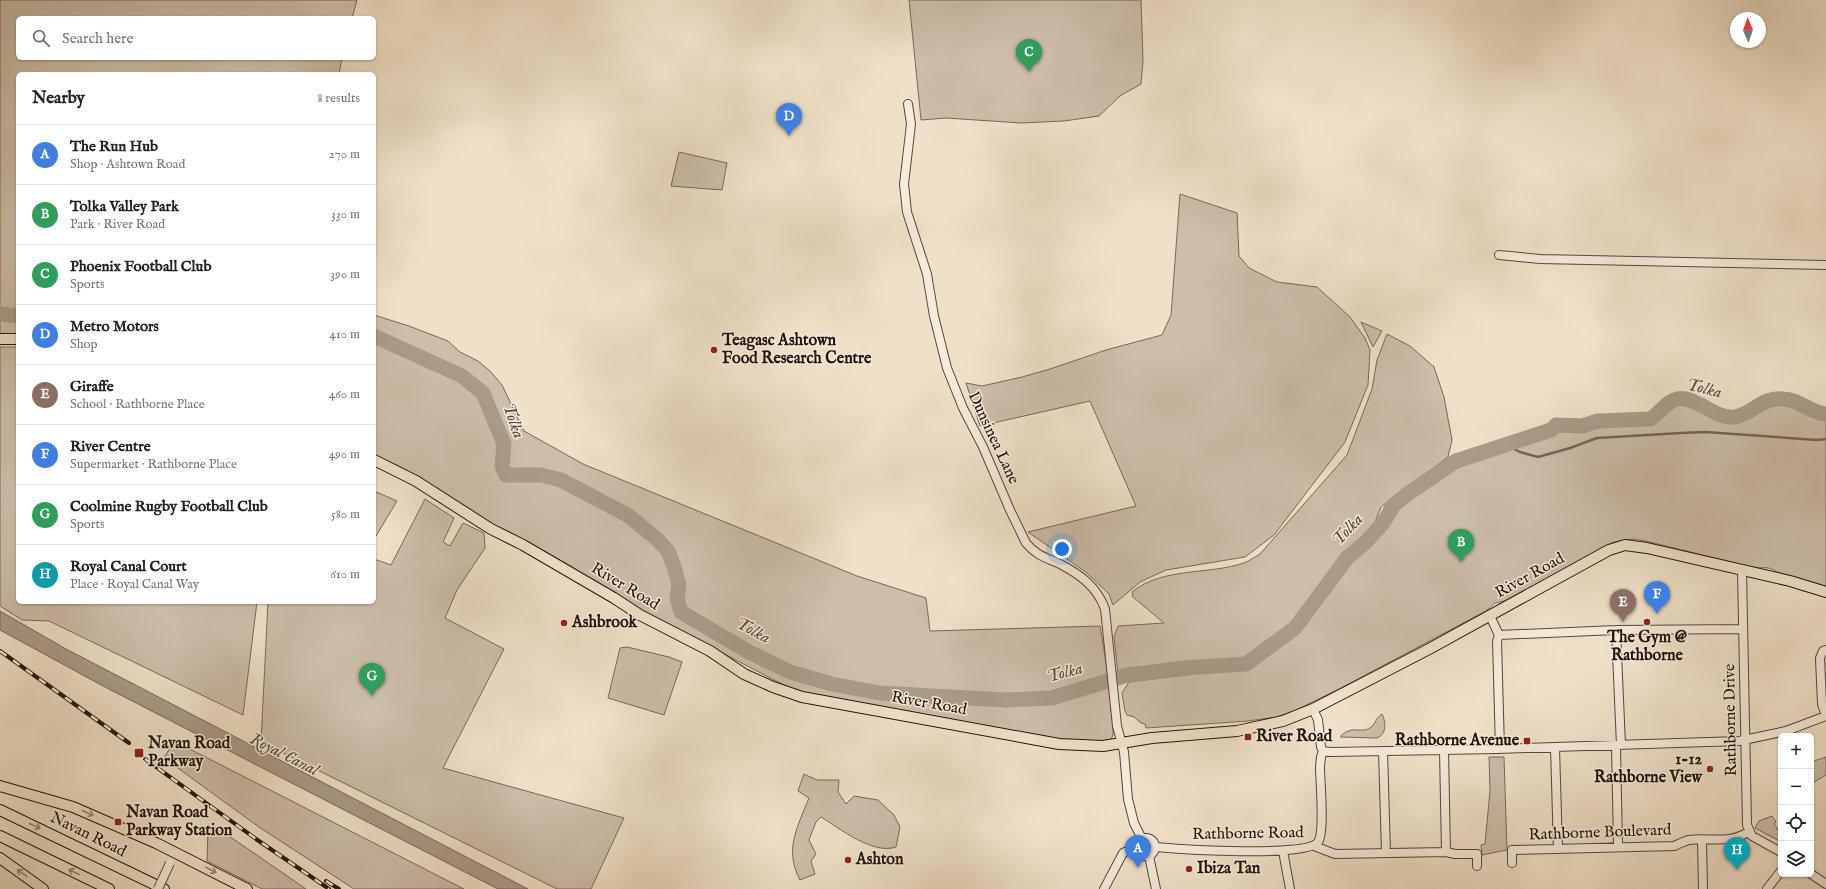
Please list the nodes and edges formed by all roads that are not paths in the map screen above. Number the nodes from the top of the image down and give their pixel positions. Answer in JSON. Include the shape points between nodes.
{"nodes":[{"id":1,"x":908,"y":104,"type":"dead end"},
{"id":2,"x":1499,"y":255,"type":"dead end"},
{"id":3,"x":1826,"y":265,"type":"edge"},
{"id":4,"x":0,"y":339,"type":"edge"},
{"id":5,"x":16,"y":339,"type":"edge"},
{"id":6,"x":376,"y":461,"type":"edge"},
{"id":7,"x":1742,"y":570,"type":"junction"},
{"id":8,"x":1826,"y":592,"type":"edge"},
{"id":9,"x":1490,"y":616,"type":"junction"},
{"id":10,"x":1744,"y":629,"type":"junction"},
{"id":11,"x":1616,"y":630,"type":"junction"},
{"id":12,"x":1499,"y":634,"type":"junction"},
{"id":13,"x":1826,"y":650,"type":"edge"},
{"id":14,"x":1313,"y":709,"type":"junction"},
{"id":15,"x":1826,"y":716,"type":"edge"},
{"id":16,"x":1746,"y":740,"type":"junction"},
{"id":17,"x":1121,"y":744,"type":"junction"},
{"id":18,"x":1619,"y":746,"type":"junction"},
{"id":19,"x":1555,"y":748,"type":"junction"},
{"id":20,"x":1500,"y":749,"type":"junction"},
{"id":21,"x":1444,"y":750,"type":"junction"},
{"id":22,"x":1323,"y":751,"type":"junction"},
{"id":23,"x":1383,"y":751,"type":"junction"},
{"id":24,"x":0,"y":786,"type":"edge"},
{"id":25,"x":0,"y":810,"type":"edge"},
{"id":26,"x":1750,"y":832,"type":"junction"},
{"id":27,"x":0,"y":836,"type":"edge"},
{"id":28,"x":1142,"y":839,"type":"junction"},
{"id":29,"x":1702,"y":840,"type":"junction"},
{"id":30,"x":1137,"y":846,"type":"junction"},
{"id":31,"x":1314,"y":846,"type":"junction"},
{"id":32,"x":1156,"y":847,"type":"junction"},
{"id":33,"x":1618,"y":848,"type":"junction"},
{"id":34,"x":1558,"y":849,"type":"junction"},
{"id":35,"x":1778,"y":850,"type":"edge"},
{"id":36,"x":1284,"y":851,"type":"junction"},
{"id":37,"x":1446,"y":852,"type":"junction"},
{"id":38,"x":176,"y":853,"type":"junction"},
{"id":39,"x":1386,"y":853,"type":"junction"},
{"id":40,"x":1149,"y":856,"type":"junction"},
{"id":41,"x":0,"y":858,"type":"edge"},
{"id":42,"x":1512,"y":863,"type":"dead end"},
{"id":43,"x":1477,"y":866,"type":"dead end"},
{"id":44,"x":1778,"y":875,"type":"edge"},
{"id":45,"x":1814,"y":876,"type":"edge"},
{"id":46,"x":1826,"y":884,"type":"edge"},
{"id":47,"x":43,"y":889,"type":"edge"},
{"id":48,"x":109,"y":889,"type":"edge"},
{"id":49,"x":158,"y":889,"type":"edge"},
{"id":50,"x":164,"y":889,"type":"edge"},
{"id":51,"x":247,"y":889,"type":"edge"},
{"id":52,"x":1104,"y":889,"type":"edge"},
{"id":53,"x":1156,"y":889,"type":"edge"},
{"id":54,"x":1290,"y":889,"type":"edge"},
{"id":55,"x":1703,"y":889,"type":"edge"},
{"id":56,"x":1767,"y":889,"type":"edge"}],
"edges":[{"from":1,"to":17,"type":"street","name":"Dunsinea Lane","via":[[910,124],[904,184],[907,212],[927,274],[934,316],[950,377],[1026,543],[1035,553],[1082,577],[1100,596],[1105,609]]},
{"from":2,"to":3,"type":"street","via":[[1540,259]]},
{"from":4,"to":5,"type":"main road"},
{"from":6,"to":17,"type":"main road","name":"River Road","via":[[416,480],[491,530],[523,545],[640,615],[772,687],[802,697],[1059,744]]},
{"from":7,"to":8,"type":"main road","name":"River Road"},
{"from":7,"to":9,"type":"main road","name":"River Road","via":[[1625,545],[1609,550]]},
{"from":7,"to":10,"type":"street","name":"Rathborne Drive"},
{"from":9,"to":12,"type":"street"},
{"from":9,"to":14,"type":"main road","name":"River Road"},
{"from":10,"to":11,"type":"street"},
{"from":10,"to":16,"type":"street","name":"Rathborne Drive"},
{"from":11,"to":12,"type":"street"},
{"from":11,"to":18,"type":"street"},
{"from":12,"to":20,"type":"street","via":[[1497,641]]},
{"from":13,"to":15,"type":"street","via":[[1820,658],[1822,704]]},
{"from":14,"to":17,"type":"main road","name":"River Road","via":[[1283,721],[1237,731],[1152,738]]},
{"from":14,"to":22,"type":"street","via":[[1318,720]]},
{"from":15,"to":16,"type":"street","via":[[1786,731]]},
{"from":16,"to":18,"type":"street"},
{"from":16,"to":26,"type":"street","name":"Rathborne Drive","via":[[1747,825]]},
{"from":17,"to":28,"type":"street","name":"Dunsinea Lane","via":[[1130,811]]},
{"from":18,"to":19,"type":"street"},
{"from":18,"to":33,"type":"street"},
{"from":19,"to":20,"type":"street"},
{"from":19,"to":34,"type":"street"},
{"from":20,"to":21,"type":"street"},
{"from":21,"to":23,"type":"street"},
{"from":21,"to":37,"type":"street"},
{"from":22,"to":23,"type":"street"},
{"from":22,"to":31,"type":"street","name":"Rathborne Road","via":[[1320,767],[1321,835],[1319,842]]},
{"from":23,"to":39,"type":"street"},
{"from":24,"to":38,"type":"main road","one_way":true,"via":[[73,807]]},
{"from":25,"to":50,"type":"main road","name":"Navan Road","one_way":true},
{"from":26,"to":29,"type":"street","name":"Rathborne Boulevard","via":[[1740,838]]},
{"from":26,"to":35,"type":"street","via":[[1752,836]]},
{"from":48,"to":27,"type":"main road","one_way":true},
{"from":28,"to":30,"type":"street"},
{"from":28,"to":32,"type":"street","via":[[1151,839]]},
{"from":29,"to":33,"type":"street","name":"Rathborne Boulevard","via":[[1686,841],[1674,846]]},
{"from":29,"to":55,"type":"street"},
{"from":30,"to":40,"type":"street","via":[[1140,855]]},
{"from":30,"to":52,"type":"street","via":[[1123,853]]},
{"from":31,"to":36,"type":"street","name":"Rathborne Road"},
{"from":31,"to":39,"type":"street","via":[[1335,854]]},
{"from":32,"to":36,"type":"street","name":"Rathborne Road","via":[[1215,851]]},
{"from":32,"to":40,"type":"street","via":[[1154,853]]},
{"from":33,"to":34,"type":"street","name":"Rathborne Boulevard"},
{"from":34,"to":42,"type":"street","name":"Rathborne Boulevard","via":[[1512,850]]},
{"from":36,"to":54,"type":"street"},
{"from":37,"to":39,"type":"street"},
{"from":37,"to":43,"type":"street","via":[[1477,854]]},
{"from":38,"to":49,"type":"street","bridge":true},
{"from":38,"to":51,"type":"main road","one_way":true},
{"from":40,"to":53,"type":"street"},
{"from":47,"to":41,"type":"main road","one_way":true},
{"from":44,"to":56,"type":"street"},
{"from":45,"to":46,"type":"street"}]}
